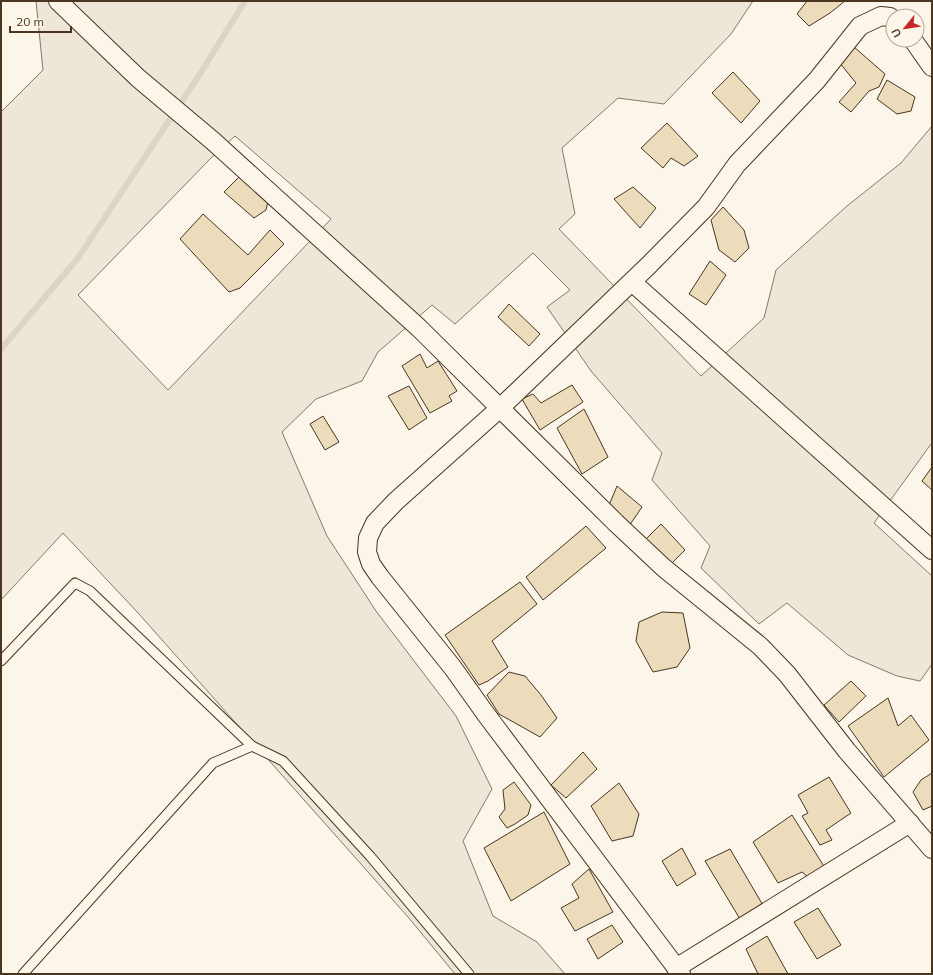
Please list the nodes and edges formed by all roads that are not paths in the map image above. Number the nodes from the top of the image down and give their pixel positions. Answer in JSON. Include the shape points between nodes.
{"nodes":[{"id":1,"x":58,"y":1,"type":"edge"},
{"id":2,"x":885,"y":16,"type":"edge"},
{"id":3,"x":919,"y":48,"type":"edge"},
{"id":4,"x":932,"y":67,"type":"edge"},
{"id":5,"x":632,"y":282,"type":"junction"},
{"id":6,"x":499,"y":409,"type":"junction"},
{"id":7,"x":932,"y":550,"type":"edge"},
{"id":8,"x":1,"y":661,"type":"edge"},
{"id":9,"x":252,"y":746,"type":"junction"},
{"id":10,"x":910,"y":823,"type":"junction"},
{"id":11,"x":932,"y":849,"type":"edge"},
{"id":12,"x":679,"y":971,"type":"edge"},
{"id":13,"x":22,"y":974,"type":"edge"},
{"id":14,"x":469,"y":974,"type":"edge"}],
"edges":[{"from":1,"to":6,"type":"street","via":[[138,78],[213,141],[419,328]]},
{"from":2,"to":5,"type":"street","via":[[860,26],[817,80],[737,164],[706,207]]},
{"from":3,"to":4,"type":"street"},
{"from":5,"to":6,"type":"street"},
{"from":5,"to":7,"type":"street"},
{"from":6,"to":10,"type":"street","via":[[664,568],[760,646],[787,674],[847,751]]},
{"from":6,"to":12,"type":"street","via":[[375,523],[368,538],[371,564],[453,668],[484,713]]},
{"from":8,"to":9,"type":"lane","via":[[75,583],[90,591]]},
{"from":9,"to":13,"type":"lane","via":[[214,763]]},
{"from":9,"to":14,"type":"lane","via":[[283,761],[370,856]]},
{"from":10,"to":11,"type":"street"},
{"from":10,"to":12,"type":"street"}]}
